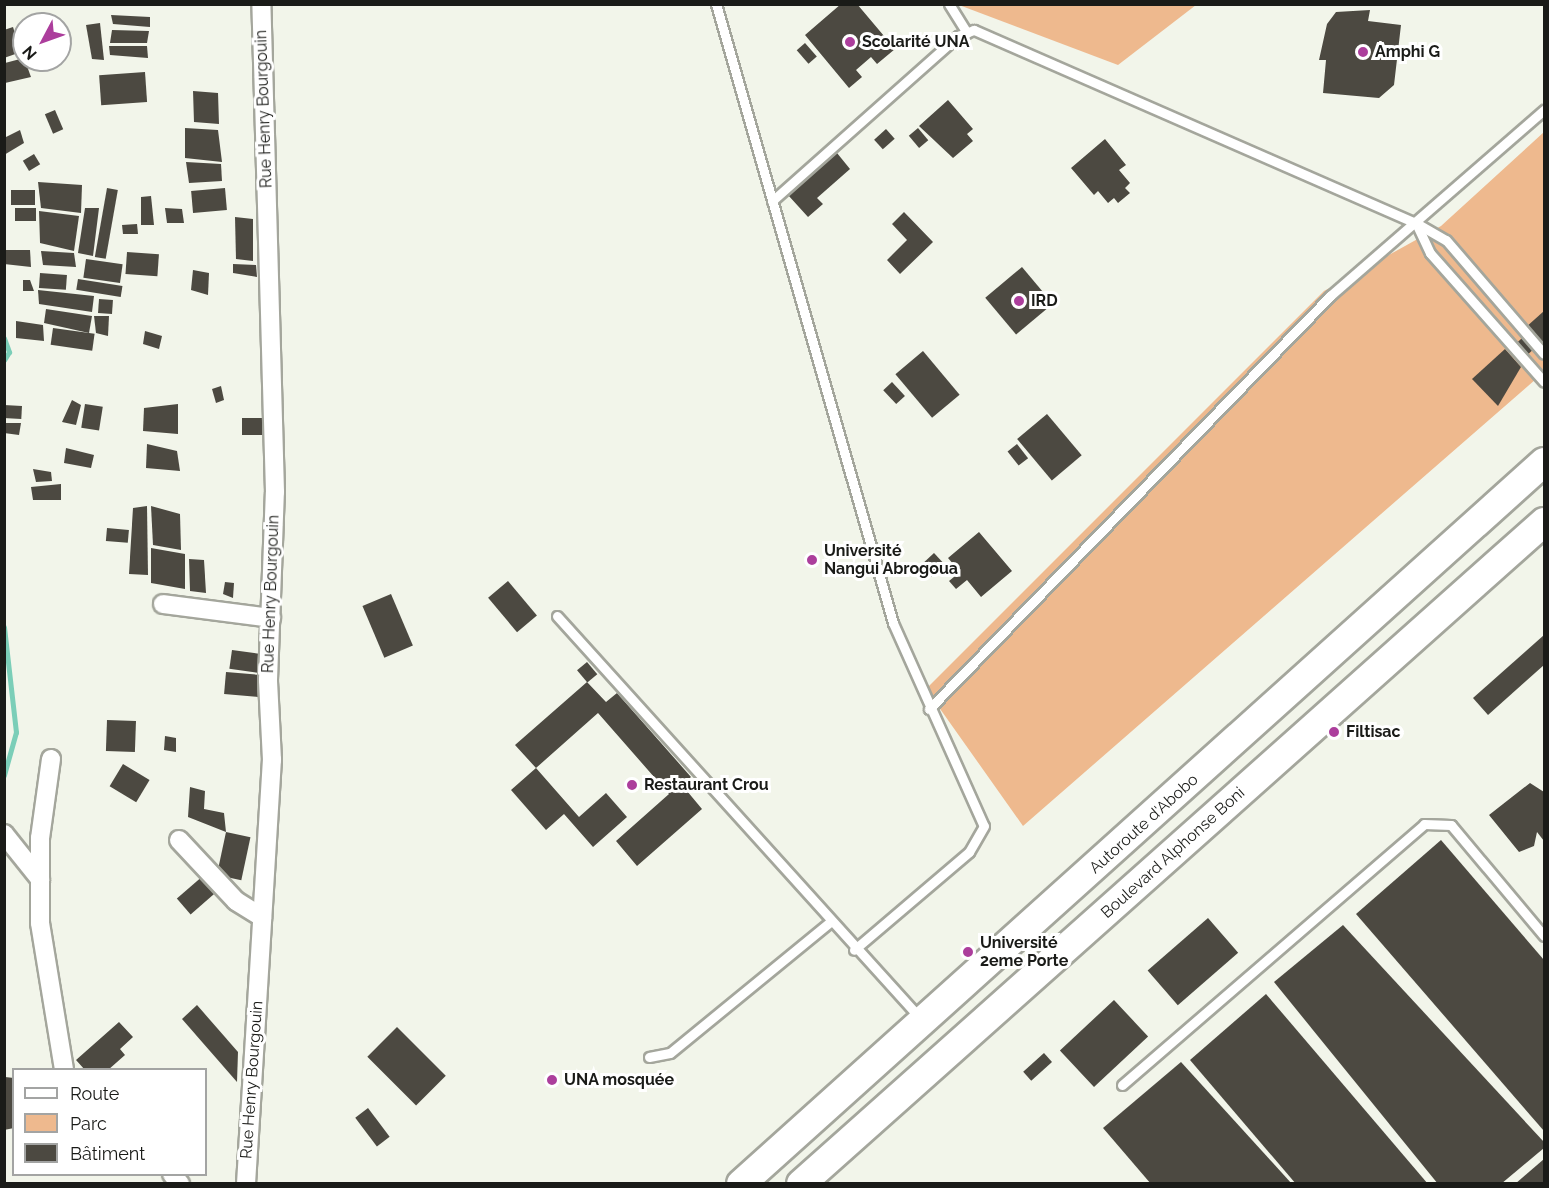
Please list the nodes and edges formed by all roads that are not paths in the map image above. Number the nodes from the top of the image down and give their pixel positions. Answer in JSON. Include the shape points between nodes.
{"nodes":[{"id":1,"x":261,"y":4,"type":"edge"},
{"id":2,"x":716,"y":4,"type":"edge"},
{"id":3,"x":949,"y":4,"type":"edge"},
{"id":4,"x":967,"y":33,"type":"junction"},
{"id":5,"x":1545,"y":110,"type":"edge"},
{"id":6,"x":772,"y":201,"type":"junction"},
{"id":7,"x":1416,"y":223,"type":"junction"},
{"id":8,"x":1545,"y":354,"type":"edge"},
{"id":9,"x":1545,"y":382,"type":"edge"},
{"id":10,"x":1545,"y":462,"type":"edge"},
{"id":11,"x":1545,"y":522,"type":"edge"},
{"id":12,"x":163,"y":604,"type":"dead end"},
{"id":13,"x":557,"y":616,"type":"dead end"},
{"id":14,"x":271,"y":618,"type":"junction"},
{"id":15,"x":929,"y":709,"type":"junction"},
{"id":16,"x":51,"y":759,"type":"dead end"},
{"id":17,"x":4,"y":834,"type":"edge"},
{"id":18,"x":179,"y":840,"type":"dead end"},
{"id":19,"x":40,"y":879,"type":"junction"},
{"id":20,"x":262,"y":917,"type":"junction"},
{"id":21,"x":831,"y":921,"type":"junction"},
{"id":22,"x":1545,"y":936,"type":"edge"},
{"id":23,"x":854,"y":950,"type":"junction"},
{"id":24,"x":924,"y":1023,"type":"junction"},
{"id":25,"x":649,"y":1057,"type":"dead end"},
{"id":26,"x":64,"y":1068,"type":"edge"},
{"id":27,"x":1122,"y":1085,"type":"dead end"},
{"id":28,"x":246,"y":1184,"type":"edge"},
{"id":29,"x":741,"y":1184,"type":"edge"},
{"id":30,"x":801,"y":1184,"type":"edge"}],
"edges":[{"from":1,"to":14,"type":"street","name":"Rue Henry Bourgouin","via":[[275,481]]},
{"from":2,"to":6,"type":"lane"},
{"from":3,"to":4,"type":"lane"},
{"from":4,"to":6,"type":"lane"},
{"from":4,"to":7,"type":"lane","via":[[992,34]]},
{"from":5,"to":7,"type":"lane"},
{"from":6,"to":15,"type":"lane","via":[[864,531],[893,623]]},
{"from":7,"to":8,"type":"lane","via":[[1446,240]]},
{"from":7,"to":9,"type":"lane","via":[[1430,253]]},
{"from":7,"to":15,"type":"lane","via":[[1288,337]]},
{"from":10,"to":24,"type":"main road","name":"Autoroute d'Abobo"},
{"from":11,"to":30,"type":"main road","name":"Boulevard Alphonse Boni"},
{"from":12,"to":14,"type":"street"},
{"from":13,"to":21,"type":"lane"},
{"from":14,"to":20,"type":"street","name":"Rue Henry Bourgouin","via":[[272,760]]},
{"from":15,"to":23,"type":"lane","via":[[982,813],[982,836]]},
{"from":16,"to":19,"type":"street"},
{"from":17,"to":19,"type":"street"},
{"from":18,"to":20,"type":"street","via":[[236,901]]},
{"from":19,"to":26,"type":"street","via":[[46,983]]},
{"from":20,"to":28,"type":"street","name":"Rue Henry Bourgouin"},
{"from":21,"to":23,"type":"lane"},
{"from":21,"to":25,"type":"lane","via":[[670,1053]]},
{"from":22,"to":27,"type":"lane","via":[[1451,825],[1424,824]]},
{"from":23,"to":24,"type":"lane","via":[[885,974]]},
{"from":24,"to":29,"type":"main road","name":"Autoroute d'Abobo"}]}
